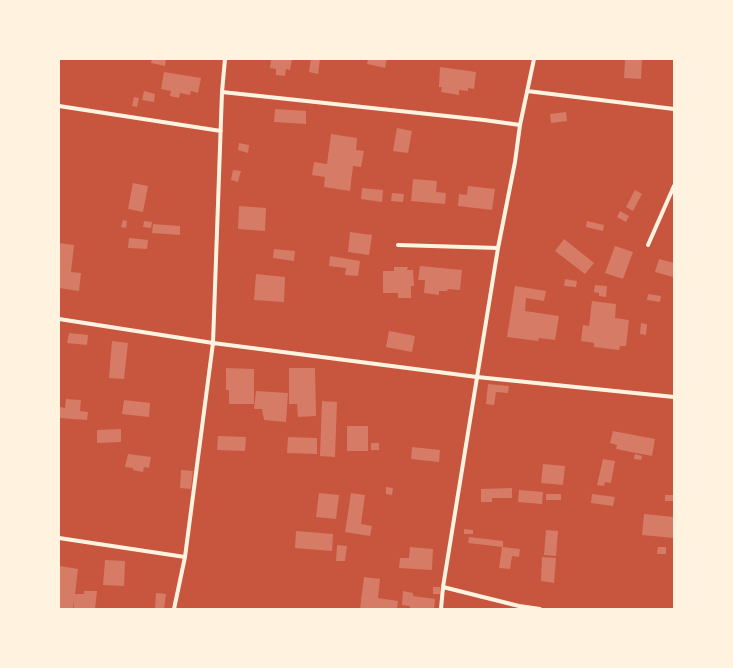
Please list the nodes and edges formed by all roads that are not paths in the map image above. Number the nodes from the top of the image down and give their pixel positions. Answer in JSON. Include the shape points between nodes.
{"nodes":[{"id":1,"x":225,"y":59,"type":"edge"},
{"id":2,"x":534,"y":59,"type":"edge"},
{"id":3,"x":527,"y":91,"type":"junction"},
{"id":4,"x":222,"y":92,"type":"junction"},
{"id":5,"x":59,"y":106,"type":"edge"},
{"id":6,"x":674,"y":109,"type":"edge"},
{"id":7,"x":520,"y":125,"type":"junction"},
{"id":8,"x":221,"y":131,"type":"junction"},
{"id":9,"x":674,"y":186,"type":"edge"},
{"id":10,"x":398,"y":245,"type":"dead end"},
{"id":11,"x":648,"y":245,"type":"dead end"},
{"id":12,"x":498,"y":248,"type":"junction"},
{"id":13,"x":59,"y":319,"type":"edge"},
{"id":14,"x":213,"y":343,"type":"junction"},
{"id":15,"x":477,"y":377,"type":"junction"},
{"id":16,"x":674,"y":397,"type":"edge"},
{"id":17,"x":59,"y":538,"type":"edge"},
{"id":18,"x":185,"y":557,"type":"junction"},
{"id":19,"x":443,"y":588,"type":"junction"},
{"id":20,"x":174,"y":609,"type":"edge"},
{"id":21,"x":441,"y":609,"type":"edge"},
{"id":22,"x":540,"y":609,"type":"edge"}],
"edges":[{"from":1,"to":4,"type":"street"},
{"from":2,"to":3,"type":"street"},
{"from":3,"to":6,"type":"street"},
{"from":3,"to":7,"type":"street"},
{"from":4,"to":7,"type":"street"},
{"from":4,"to":8,"type":"street"},
{"from":5,"to":8,"type":"street"},
{"from":7,"to":12,"type":"street"},
{"from":8,"to":14,"type":"street"},
{"from":9,"to":11,"type":"street"},
{"from":10,"to":12,"type":"street"},
{"from":12,"to":15,"type":"street"},
{"from":13,"to":14,"type":"street"},
{"from":14,"to":15,"type":"street"},
{"from":14,"to":18,"type":"street"},
{"from":15,"to":16,"type":"street"},
{"from":15,"to":19,"type":"street"},
{"from":17,"to":18,"type":"street"},
{"from":18,"to":20,"type":"street"},
{"from":19,"to":21,"type":"street"},
{"from":19,"to":22,"type":"street"}]}
